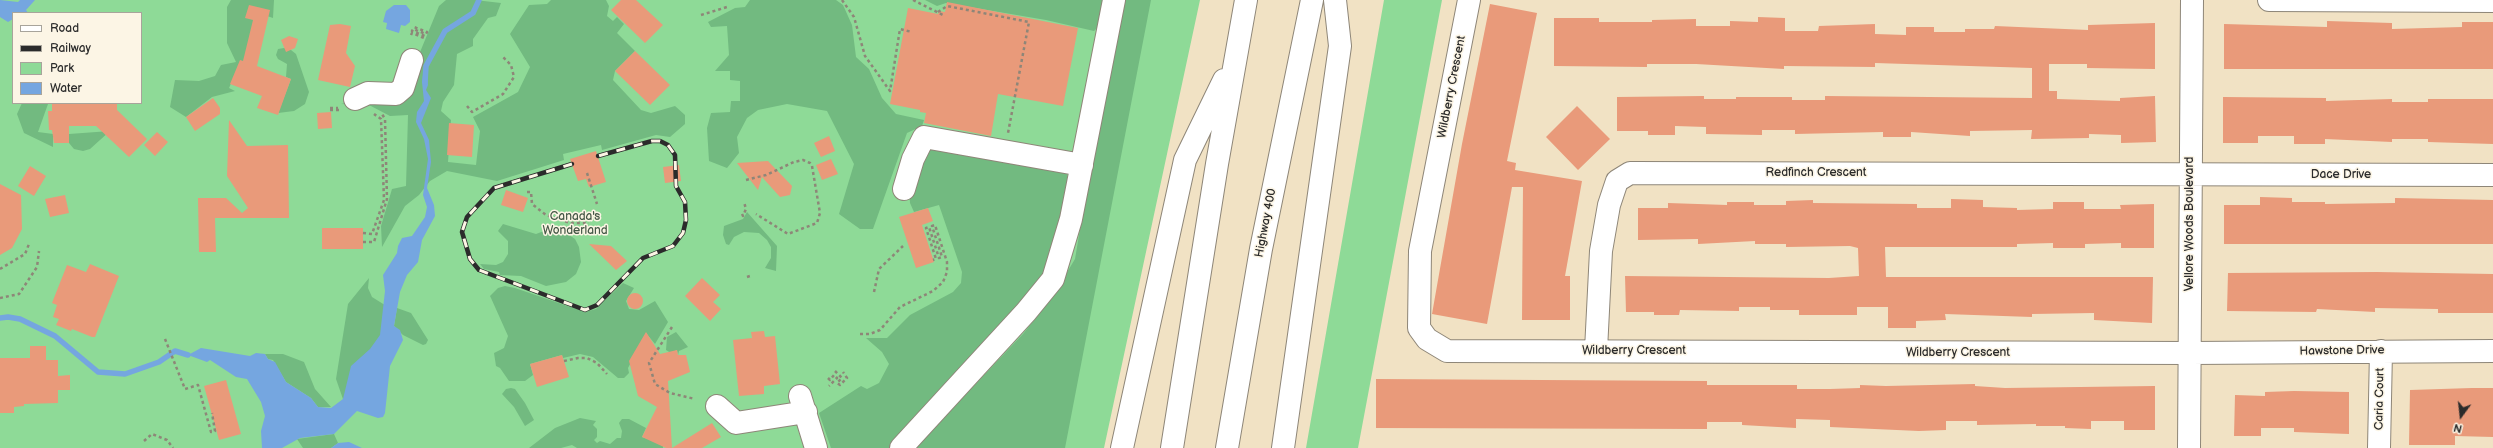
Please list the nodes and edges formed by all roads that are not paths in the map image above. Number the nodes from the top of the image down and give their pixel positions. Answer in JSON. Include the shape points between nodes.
{"nodes":[{"id":1,"x":1114,"y":0,"type":"edge"},
{"id":2,"x":1246,"y":0,"type":"edge"},
{"id":3,"x":1312,"y":0,"type":"edge"},
{"id":4,"x":1335,"y":0,"type":"edge"},
{"id":5,"x":1469,"y":0,"type":"edge"},
{"id":6,"x":2192,"y":0,"type":"edge"},
{"id":7,"x":2269,"y":0,"type":"edge"},
{"id":8,"x":2493,"y":1,"type":"edge"},
{"id":9,"x":1235,"y":58,"type":"junction"},
{"id":10,"x":412,"y":60,"type":"dead end"},
{"id":11,"x":357,"y":107,"type":"road end"},
{"id":12,"x":1082,"y":166,"type":"junction"},
{"id":13,"x":2189,"y":174,"type":"junction"},
{"id":14,"x":2493,"y":175,"type":"edge"},
{"id":15,"x":904,"y":189,"type":"dead end"},
{"id":16,"x":1596,"y":350,"type":"junction"},
{"id":17,"x":2381,"y":351,"type":"junction"},
{"id":18,"x":2493,"y":351,"type":"edge"},
{"id":19,"x":2191,"y":353,"type":"junction"},
{"id":20,"x":717,"y":406,"type":"dead end"},
{"id":21,"x":816,"y":448,"type":"edge"},
{"id":22,"x":901,"y":448,"type":"edge"},
{"id":23,"x":1122,"y":448,"type":"edge"},
{"id":24,"x":1172,"y":448,"type":"edge"},
{"id":25,"x":1227,"y":448,"type":"edge"},
{"id":26,"x":1283,"y":448,"type":"edge"},
{"id":27,"x":2189,"y":448,"type":"edge"},
{"id":28,"x":2379,"y":448,"type":"edge"}],
"edges":[{"from":1,"to":12,"type":"main road"},
{"from":2,"to":9,"type":"main road"},
{"from":3,"to":25,"type":"main road","name":"Highway 400","via":[[1261,249]]},
{"from":4,"to":26,"type":"main road","via":[[1340,46]]},
{"from":5,"to":16,"type":"main road","name":"Wildberry Crescent","via":[[1420,251],[1419,328],[1426,339],[1447,351]]},
{"from":6,"to":13,"type":"main road","name":"Vellore Woods Boulevard"},
{"from":7,"to":8,"type":"main road"},
{"from":9,"to":23,"type":"main road","via":[[1185,160]]},
{"from":9,"to":24,"type":"main road"},
{"from":10,"to":11,"type":"main road","via":[[403,88],[396,94],[368,93]]},
{"from":12,"to":15,"type":"main road","via":[[924,137],[913,159]]},
{"from":12,"to":22,"type":"main road","via":[[1071,219],[1053,279]]},
{"from":13,"to":14,"type":"main road","name":"Dace Drive"},
{"from":13,"to":16,"type":"main road","name":"Redfinch Crescent","via":[[1630,173],[1617,180],[1608,205],[1600,259]]},
{"from":13,"to":19,"type":"main road","name":"Vellore Woods Boulevard"},
{"from":16,"to":19,"type":"main road","name":"Wildberry Crescent"},
{"from":17,"to":18,"type":"main road","name":"Hawstone Drive"},
{"from":17,"to":19,"type":"main road","name":"Hawstone Drive"},
{"from":17,"to":28,"type":"main road","name":"Caria Court"},
{"from":19,"to":27,"type":"main road","name":"Vellore Woods Boulevard"},
{"from":20,"to":21,"type":"main road","via":[[736,423],[803,404]]}]}
